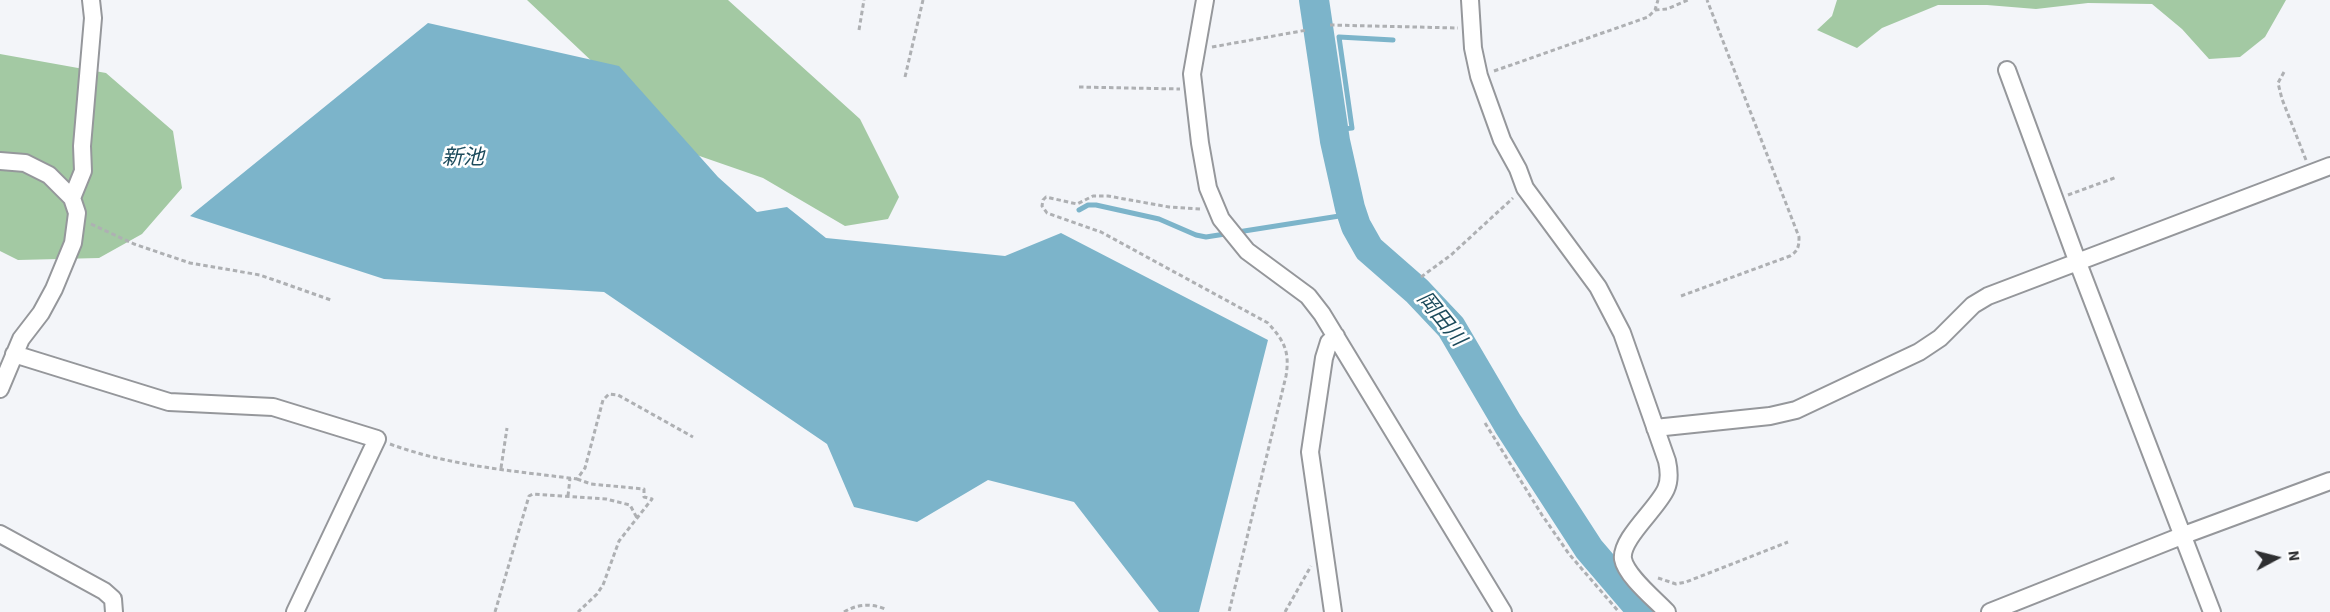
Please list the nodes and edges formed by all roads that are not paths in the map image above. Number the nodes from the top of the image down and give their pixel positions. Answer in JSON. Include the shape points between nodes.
{"nodes":[{"id":1,"x":91,"y":0,"type":"edge"},
{"id":2,"x":1205,"y":0,"type":"edge"},
{"id":3,"x":1470,"y":0,"type":"edge"},
{"id":4,"x":2007,"y":70,"type":"dead end"},
{"id":5,"x":0,"y":161,"type":"edge"},
{"id":6,"x":2330,"y":166,"type":"edge"},
{"id":7,"x":72,"y":198,"type":"junction"},
{"id":8,"x":2078,"y":263,"type":"junction"},
{"id":9,"x":1336,"y":336,"type":"junction"},
{"id":10,"x":14,"y":354,"type":"junction"},
{"id":11,"x":0,"y":388,"type":"edge"},
{"id":12,"x":1655,"y":428,"type":"junction"},
{"id":13,"x":2330,"y":481,"type":"edge"},
{"id":14,"x":0,"y":534,"type":"edge"},
{"id":15,"x":2184,"y":536,"type":"junction"},
{"id":16,"x":114,"y":612,"type":"edge"},
{"id":17,"x":295,"y":612,"type":"edge"},
{"id":18,"x":1334,"y":612,"type":"edge"},
{"id":19,"x":1503,"y":612,"type":"edge"},
{"id":20,"x":1667,"y":612,"type":"edge"},
{"id":21,"x":1990,"y":612,"type":"edge"},
{"id":22,"x":2212,"y":612,"type":"edge"}],
"edges":[{"from":1,"to":7,"type":"street","via":[[83,171]]},
{"from":2,"to":9,"type":"street","via":[[1192,74],[1208,188],[1215,206],[1247,251],[1308,296]]},
{"from":3,"to":12,"type":"street","via":[[1479,76],[1502,140],[1525,189],[1598,287],[1622,333]]},
{"from":4,"to":8,"type":"street"},
{"from":5,"to":7,"type":"street","via":[[26,164],[49,175]]},
{"from":6,"to":8,"type":"street"},
{"from":7,"to":10,"type":"street","via":[[76,219],[74,243],[54,289]]},
{"from":8,"to":12,"type":"street","via":[[1988,296],[1919,352],[1796,410]]},
{"from":8,"to":15,"type":"street"},
{"from":9,"to":18,"type":"street","via":[[1329,342],[1324,358],[1310,452]]},
{"from":9,"to":19,"type":"street"},
{"from":10,"to":11,"type":"street"},
{"from":10,"to":17,"type":"street","via":[[169,402],[273,407],[377,439]]},
{"from":12,"to":20,"type":"street","via":[[1667,461],[1666,488],[1626,545],[1623,558],[1628,569]]},
{"from":13,"to":15,"type":"street"},
{"from":14,"to":16,"type":"street","via":[[104,591],[113,599]]},
{"from":15,"to":21,"type":"street"},
{"from":15,"to":22,"type":"street"}]}
